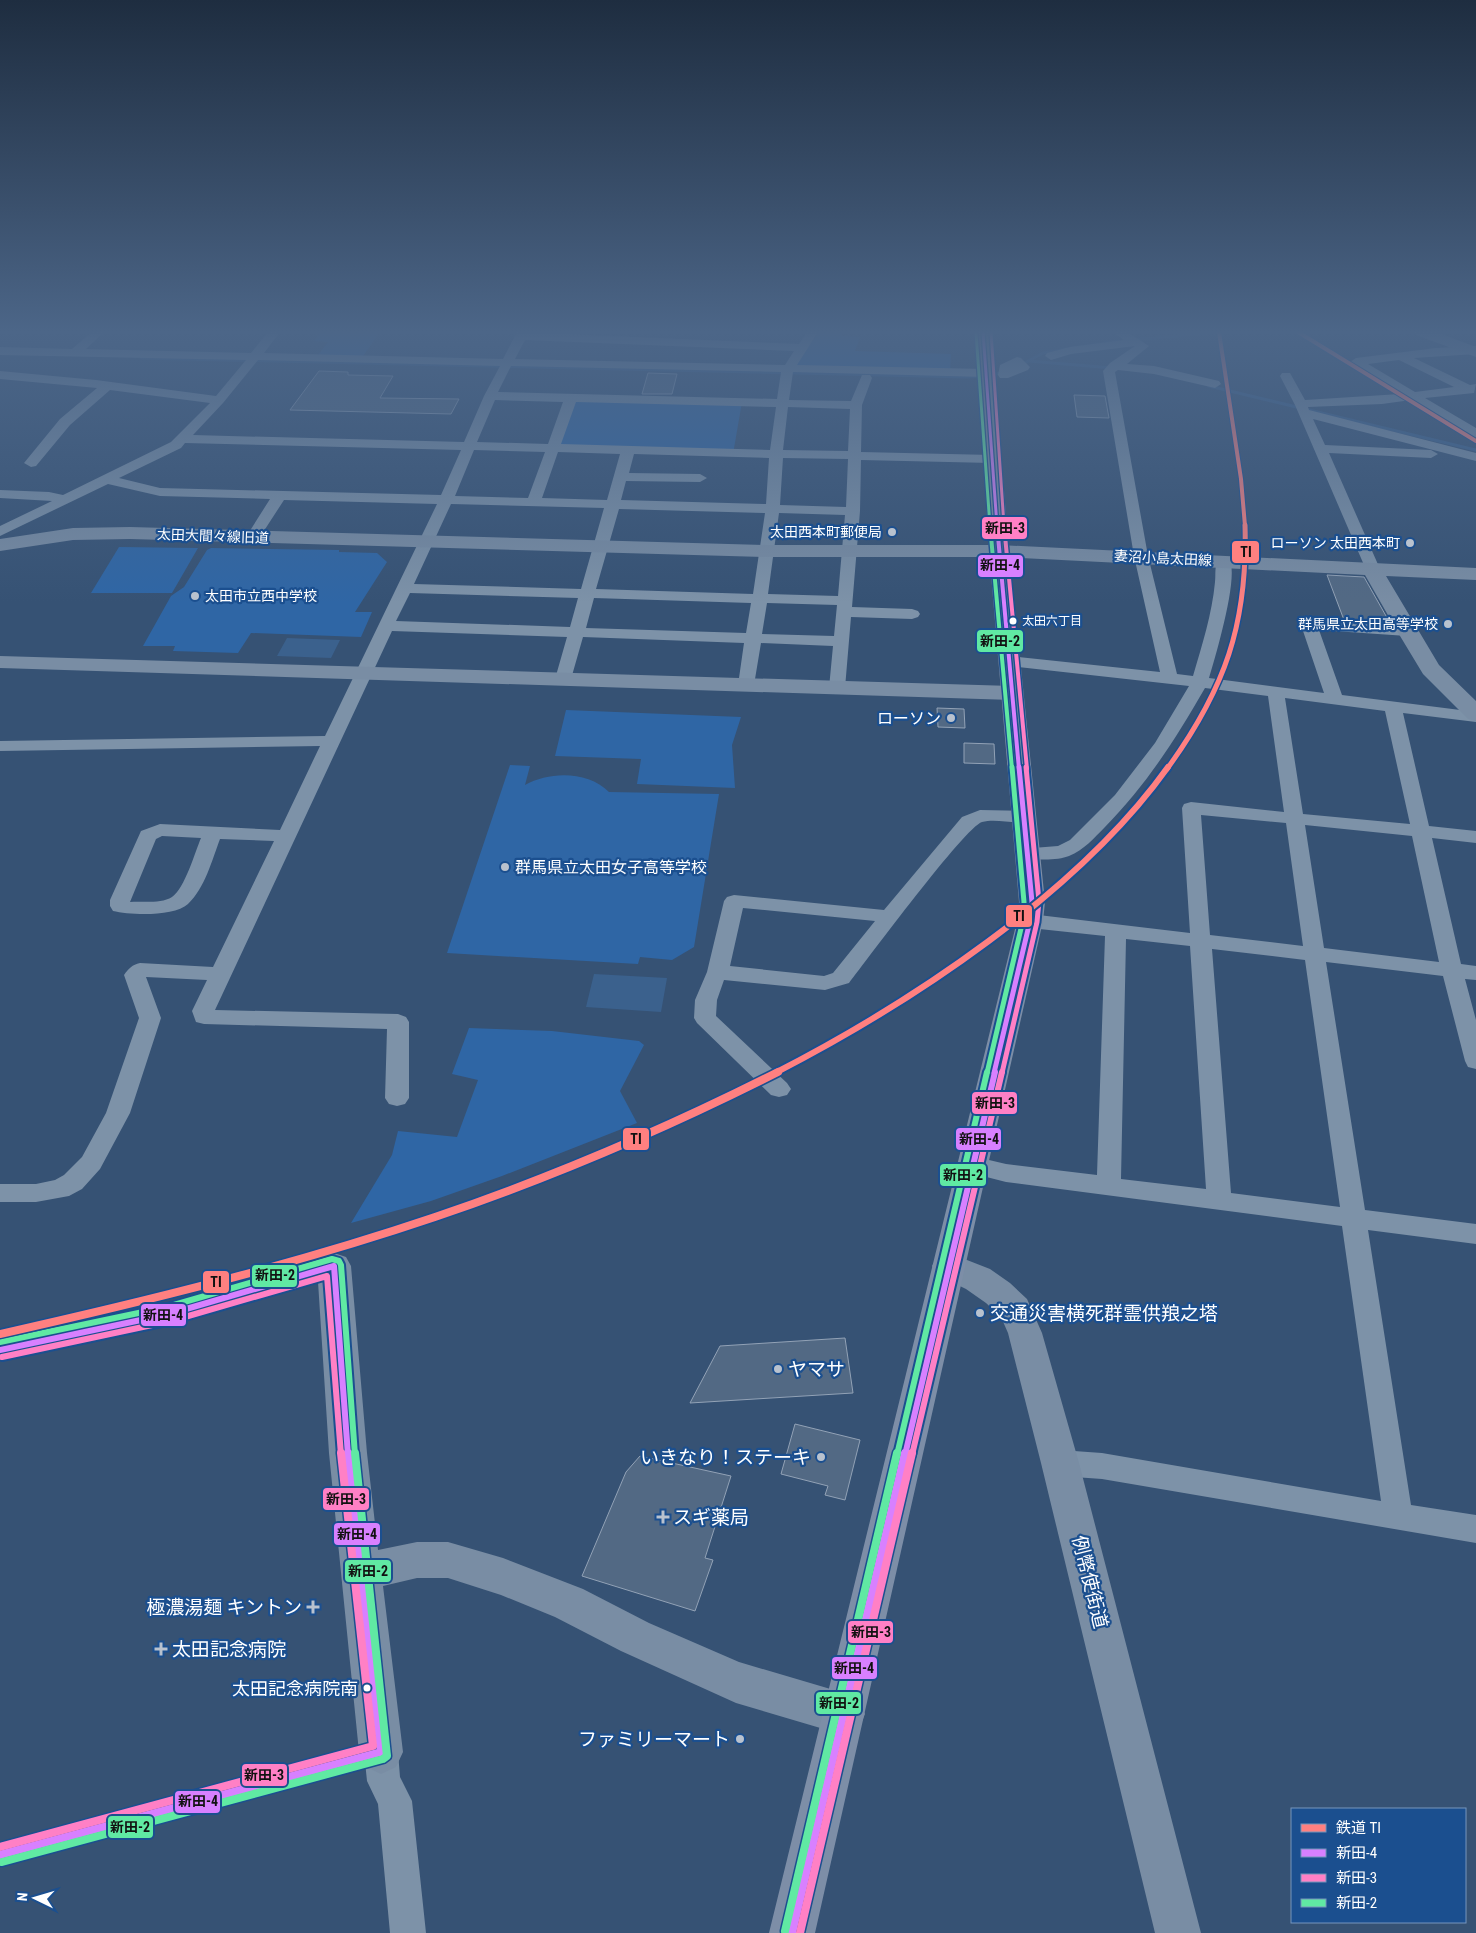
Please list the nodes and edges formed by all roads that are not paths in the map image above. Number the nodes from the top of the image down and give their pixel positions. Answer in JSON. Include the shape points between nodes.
{"nodes":[{"id":1,"x":65,"y":422,"type":"edge"},
{"id":2,"x":197,"y":422,"type":"edge"},
{"id":3,"x":480,"y":422,"type":"edge"},
{"id":4,"x":562,"y":422,"type":"edge"},
{"id":5,"x":780,"y":422,"type":"edge"},
{"id":6,"x":856,"y":422,"type":"edge"},
{"id":7,"x":989,"y":422,"type":"edge"},
{"id":8,"x":1120,"y":422,"type":"edge"},
{"id":9,"x":1308,"y":422,"type":"edge"},
{"id":10,"x":1350,"y":422,"type":"edge"},
{"id":11,"x":1457,"y":422,"type":"edge"},
{"id":12,"x":1476,"y":434,"type":"edge"},
{"id":13,"x":181,"y":439,"type":"junction"},
{"id":14,"x":470,"y":447,"type":"junction"},
{"id":15,"x":553,"y":449,"type":"junction"},
{"id":16,"x":1319,"y":449,"type":"junction"},
{"id":17,"x":628,"y":451,"type":"junction"},
{"id":18,"x":776,"y":455,"type":"junction"},
{"id":19,"x":856,"y":456,"type":"junction"},
{"id":20,"x":1472,"y":456,"type":"edge"},
{"id":21,"x":992,"y":459,"type":"junction"},
{"id":22,"x":31,"y":463,"type":"dead end"},
{"id":23,"x":620,"y":476,"type":"junction"},
{"id":24,"x":700,"y":478,"type":"dead end"},
{"id":25,"x":105,"y":479,"type":"junction"},
{"id":26,"x":0,"y":494,"type":"edge"},
{"id":27,"x":280,"y":495,"type":"junction"},
{"id":28,"x":65,"y":500,"type":"junction"},
{"id":29,"x":446,"y":500,"type":"junction"},
{"id":30,"x":534,"y":502,"type":"junction"},
{"id":31,"x":612,"y":504,"type":"junction"},
{"id":32,"x":773,"y":508,"type":"junction"},
{"id":33,"x":854,"y":512,"type":"junction"},
{"id":34,"x":0,"y":532,"type":"edge"},
{"id":35,"x":253,"y":537,"type":"junction"},
{"id":36,"x":426,"y":542,"type":"junction"},
{"id":37,"x":0,"y":545,"type":"edge"},
{"id":38,"x":600,"y":548,"type":"junction"},
{"id":39,"x":767,"y":551,"type":"junction"},
{"id":40,"x":849,"y":551,"type":"junction"},
{"id":41,"x":999,"y":551,"type":"junction"},
{"id":42,"x":1141,"y":556,"type":"junction"},
{"id":43,"x":1224,"y":562,"type":"junction"},
{"id":44,"x":1372,"y":569,"type":"junction"},
{"id":45,"x":1476,"y":574,"type":"edge"},
{"id":46,"x":404,"y":588,"type":"junction"},
{"id":47,"x":587,"y":594,"type":"junction"},
{"id":48,"x":759,"y":599,"type":"junction"},
{"id":49,"x":844,"y":607,"type":"junction"},
{"id":50,"x":912,"y":614,"type":"dead end"},
{"id":51,"x":386,"y":626,"type":"junction"},
{"id":52,"x":1407,"y":631,"type":"junction"},
{"id":53,"x":576,"y":632,"type":"junction"},
{"id":54,"x":753,"y":638,"type":"junction"},
{"id":55,"x":841,"y":641,"type":"junction"},
{"id":56,"x":1009,"y":661,"type":"junction"},
{"id":57,"x":0,"y":662,"type":"edge"},
{"id":58,"x":365,"y":673,"type":"junction"},
{"id":59,"x":563,"y":679,"type":"junction"},
{"id":60,"x":1170,"y":679,"type":"junction"},
{"id":61,"x":1199,"y":683,"type":"junction"},
{"id":62,"x":746,"y":685,"type":"junction"},
{"id":63,"x":837,"y":688,"type":"junction"},
{"id":64,"x":1012,"y":693,"type":"junction"},
{"id":65,"x":1276,"y":693,"type":"junction"},
{"id":66,"x":1335,"y":700,"type":"junction"},
{"id":67,"x":1393,"y":708,"type":"junction"},
{"id":68,"x":1476,"y":716,"type":"edge"},
{"id":69,"x":332,"y":741,"type":"junction"},
{"id":70,"x":0,"y":746,"type":"edge"},
{"id":71,"x":1024,"y":817,"type":"junction"},
{"id":72,"x":1294,"y":818,"type":"junction"},
{"id":73,"x":1421,"y":831,"type":"junction"},
{"id":74,"x":213,"y":833,"type":"junction"},
{"id":75,"x":286,"y":836,"type":"junction"},
{"id":76,"x":1476,"y":837,"type":"edge"},
{"id":77,"x":1027,"y":853,"type":"junction"},
{"id":78,"x":889,"y":918,"type":"junction"},
{"id":79,"x":1030,"y":921,"type":"junction"},
{"id":80,"x":1116,"y":931,"type":"junction"},
{"id":81,"x":1202,"y":942,"type":"junction"},
{"id":82,"x":1314,"y":956,"type":"junction"},
{"id":83,"x":1452,"y":971,"type":"junction"},
{"id":84,"x":718,"y":972,"type":"junction"},
{"id":85,"x":1476,"y":973,"type":"edge"},
{"id":86,"x":220,"y":974,"type":"junction"},
{"id":87,"x":1476,"y":1061,"type":"edge"},
{"id":88,"x":779,"y":1089,"type":"dead end"},
{"id":89,"x":397,"y":1098,"type":"dead end"},
{"id":90,"x":972,"y":1165,"type":"junction"},
{"id":91,"x":1109,"y":1186,"type":"junction"},
{"id":92,"x":0,"y":1193,"type":"edge"},
{"id":93,"x":1219,"y":1200,"type":"junction"},
{"id":94,"x":1355,"y":1218,"type":"junction"},
{"id":95,"x":1476,"y":1234,"type":"edge"},
{"id":96,"x":334,"y":1266,"type":"joint"},
{"id":97,"x":949,"y":1266,"type":"junction"},
{"id":98,"x":0,"y":1350,"type":"edge"},
{"id":99,"x":1060,"y":1463,"type":"junction"},
{"id":100,"x":1398,"y":1517,"type":"junction"},
{"id":101,"x":1476,"y":1528,"type":"edge"},
{"id":102,"x":362,"y":1572,"type":"junction"},
{"id":103,"x":844,"y":1714,"type":"junction"},
{"id":104,"x":381,"y":1752,"type":"joint"},
{"id":105,"x":408,"y":1933,"type":"edge"},
{"id":106,"x":792,"y":1933,"type":"edge"},
{"id":107,"x":1178,"y":1933,"type":"edge"}],
"edges":[{"from":1,"to":22,"type":"street"},
{"from":2,"to":13,"type":"street"},
{"from":3,"to":14,"type":"street"},
{"from":4,"to":15,"type":"street"},
{"from":5,"to":18,"type":"street"},
{"from":6,"to":19,"type":"street"},
{"from":7,"to":21,"type":"main road"},
{"from":8,"to":42,"type":"street"},
{"from":9,"to":16,"type":"street"},
{"from":10,"to":20,"type":"street"},
{"from":11,"to":12,"type":"street"},
{"from":13,"to":14,"type":"street"},
{"from":13,"to":25,"type":"street","via":[[176,445]]},
{"from":14,"to":15,"type":"street"},
{"from":14,"to":29,"type":"street"},
{"from":15,"to":17,"type":"street"},
{"from":15,"to":30,"type":"street"},
{"from":16,"to":20,"type":"street"},
{"from":16,"to":44,"type":"street"},
{"from":17,"to":18,"type":"street"},
{"from":17,"to":23,"type":"street"},
{"from":18,"to":19,"type":"street"},
{"from":18,"to":32,"type":"street"},
{"from":19,"to":21,"type":"street"},
{"from":19,"to":33,"type":"street"},
{"from":21,"to":41,"type":"main road"},
{"from":23,"to":24,"type":"street"},
{"from":23,"to":31,"type":"street"},
{"from":25,"to":27,"type":"street","via":[[160,492]]},
{"from":25,"to":28,"type":"street"},
{"from":26,"to":28,"type":"street","via":[[49,496]]},
{"from":27,"to":29,"type":"street"},
{"from":27,"to":35,"type":"street"},
{"from":28,"to":34,"type":"street"},
{"from":29,"to":30,"type":"street"},
{"from":29,"to":36,"type":"street"},
{"from":30,"to":31,"type":"street"},
{"from":31,"to":32,"type":"street"},
{"from":31,"to":38,"type":"street"},
{"from":32,"to":33,"type":"street"},
{"from":32,"to":39,"type":"street"},
{"from":33,"to":40,"type":"street"},
{"from":35,"to":36,"type":"street","name":"太田大間々線旧道"},
{"from":35,"to":37,"type":"street","name":"太田大間々線旧道","via":[[88,533]]},
{"from":36,"to":38,"type":"street","name":"太田大間々線旧道"},
{"from":36,"to":46,"type":"street"},
{"from":38,"to":39,"type":"street","name":"太田大間々線旧道"},
{"from":38,"to":47,"type":"street"},
{"from":39,"to":40,"type":"street","name":"妻沼小島太田線"},
{"from":39,"to":48,"type":"street"},
{"from":40,"to":41,"type":"street","name":"妻沼小島太田線"},
{"from":40,"to":49,"type":"street"},
{"from":41,"to":42,"type":"street","name":"妻沼小島太田線"},
{"from":41,"to":56,"type":"main road"},
{"from":42,"to":43,"type":"street","name":"妻沼小島太田線"},
{"from":42,"to":60,"type":"street"},
{"from":43,"to":44,"type":"street","name":"妻沼小島太田線"},
{"from":43,"to":61,"type":"street","via":[[1215,628]]},
{"from":44,"to":45,"type":"street","name":"妻沼小島太田線"},
{"from":44,"to":52,"type":"street"},
{"from":46,"to":47,"type":"street"},
{"from":46,"to":51,"type":"street"},
{"from":47,"to":48,"type":"street"},
{"from":47,"to":53,"type":"street"},
{"from":48,"to":49,"type":"street"},
{"from":48,"to":54,"type":"street"},
{"from":49,"to":50,"type":"street"},
{"from":49,"to":55,"type":"street"},
{"from":51,"to":53,"type":"street"},
{"from":51,"to":58,"type":"street"},
{"from":52,"to":66,"type":"street","via":[[1309,625]]},
{"from":52,"to":68,"type":"street","via":[[1431,669]]},
{"from":53,"to":54,"type":"street"},
{"from":53,"to":59,"type":"street"},
{"from":54,"to":55,"type":"street"},
{"from":54,"to":62,"type":"street"},
{"from":55,"to":63,"type":"street"},
{"from":56,"to":60,"type":"street"},
{"from":56,"to":64,"type":"main road"},
{"from":57,"to":58,"type":"street"},
{"from":58,"to":59,"type":"street"},
{"from":58,"to":69,"type":"street"},
{"from":59,"to":62,"type":"street"},
{"from":60,"to":61,"type":"street"},
{"from":61,"to":65,"type":"street"},
{"from":61,"to":77,"type":"street","via":[[1144,772],[1092,830],[1062,852]]},
{"from":62,"to":63,"type":"street"},
{"from":63,"to":64,"type":"street"},
{"from":64,"to":71,"type":"main road"},
{"from":65,"to":66,"type":"street"},
{"from":65,"to":72,"type":"street"},
{"from":66,"to":67,"type":"street"},
{"from":67,"to":68,"type":"street"},
{"from":67,"to":73,"type":"street"},
{"from":69,"to":70,"type":"street","via":[[251,739]]},
{"from":69,"to":75,"type":"street"},
{"from":71,"to":77,"type":"main road"},
{"from":71,"to":78,"type":"street","via":[[980,816],[969,821]]},
{"from":72,"to":73,"type":"street"},
{"from":72,"to":81,"type":"street","via":[[1191,808]]},
{"from":72,"to":82,"type":"street"},
{"from":73,"to":76,"type":"street"},
{"from":73,"to":83,"type":"street"},
{"from":74,"to":74,"type":"street","via":[[160,830],[148,835],[120,906],[162,907],[180,901],[192,885]]},
{"from":74,"to":75,"type":"street"},
{"from":75,"to":86,"type":"street"},
{"from":77,"to":79,"type":"main road","via":[[1032,902]]},
{"from":78,"to":84,"type":"street","via":[[841,978],[832,982]]},
{"from":78,"to":84,"type":"street","via":[[734,901]]},
{"from":79,"to":80,"type":"street"},
{"from":79,"to":90,"type":"main road"},
{"from":80,"to":81,"type":"street"},
{"from":80,"to":91,"type":"street"},
{"from":81,"to":82,"type":"street"},
{"from":81,"to":93,"type":"street"},
{"from":82,"to":83,"type":"street"},
{"from":82,"to":94,"type":"street"},
{"from":83,"to":85,"type":"street"},
{"from":83,"to":87,"type":"street"},
{"from":84,"to":88,"type":"street","via":[[705,1004],[705,1018]]},
{"from":86,"to":89,"type":"street","via":[[203,1010],[204,1017],[398,1022]]},
{"from":86,"to":92,"type":"street","via":[[140,970],[135,981],[149,1012],[148,1028],[118,1113],[90,1163],[73,1182],[60,1189]]},
{"from":90,"to":91,"type":"street","via":[[1006,1173]]},
{"from":90,"to":97,"type":"main road"},
{"from":91,"to":93,"type":"street"},
{"from":93,"to":94,"type":"street"},
{"from":94,"to":95,"type":"street"},
{"from":94,"to":100,"type":"street"},
{"from":96,"to":98,"type":"street","via":[[168,1314]]},
{"from":96,"to":102,"type":"street","via":[[348,1453]]},
{"from":97,"to":99,"type":"street","name":"例幣使街道","via":[[998,1293],[1014,1309],[1025,1333]]},
{"from":97,"to":103,"type":"main road"},
{"from":99,"to":100,"type":"street","via":[[1102,1466]]},
{"from":99,"to":107,"type":"street","name":"例幣使街道"},
{"from":100,"to":101,"type":"street"},
{"from":102,"to":103,"type":"street","via":[[417,1560],[448,1560],[569,1603],[635,1637],[736,1682]]},
{"from":102,"to":104,"type":"street"},
{"from":103,"to":106,"type":"main road"},
{"from":104,"to":105,"type":"street","via":[[384,1781],[395,1801]]}]}
